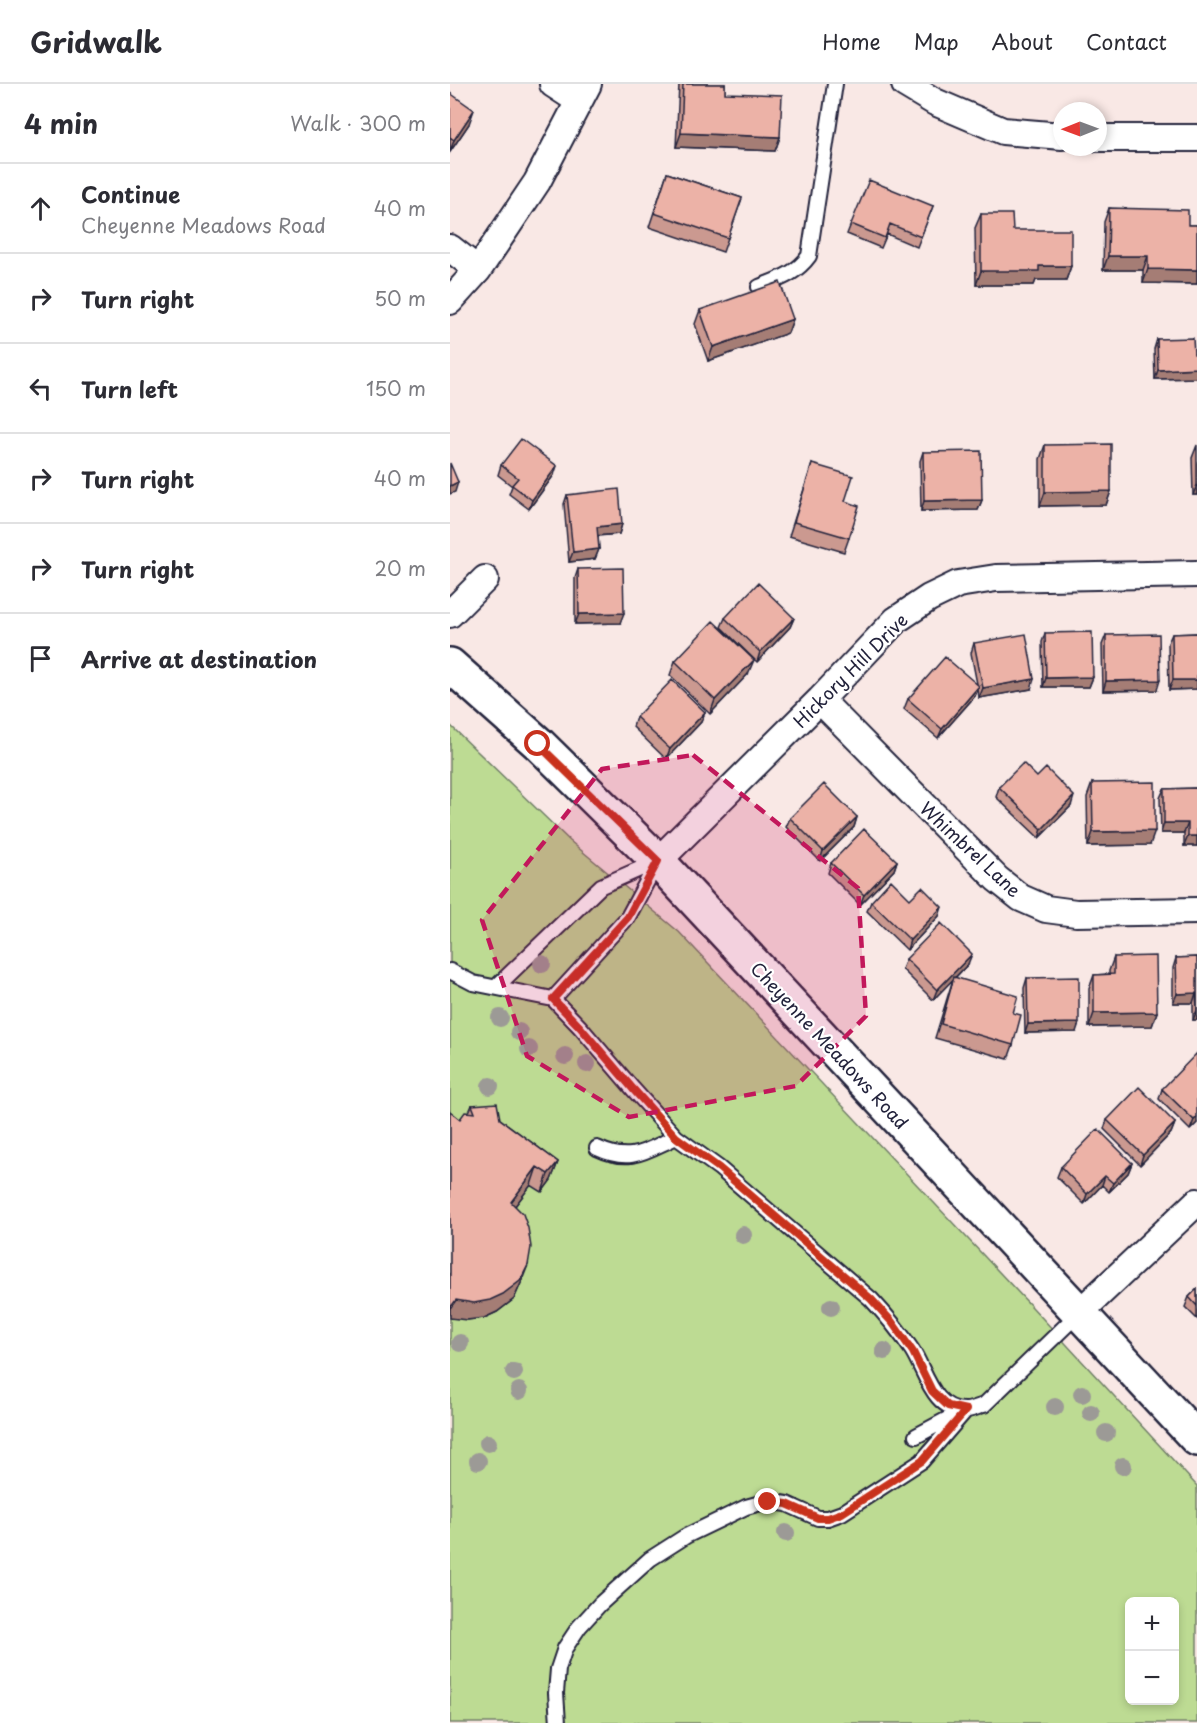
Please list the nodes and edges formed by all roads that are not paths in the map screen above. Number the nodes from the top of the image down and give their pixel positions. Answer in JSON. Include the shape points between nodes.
{"nodes":[{"id":1,"x":554,"y":84,"type":"edge"},
{"id":2,"x":835,"y":84,"type":"edge"},
{"id":3,"x":905,"y":84,"type":"edge"},
{"id":4,"x":584,"y":92,"type":"edge"},
{"id":5,"x":1053,"y":135,"type":"edge"},
{"id":6,"x":1107,"y":138,"type":"edge"},
{"id":7,"x":1197,"y":138,"type":"edge"},
{"id":8,"x":450,"y":248,"type":"edge"},
{"id":9,"x":478,"y":270,"type":"junction"},
{"id":10,"x":759,"y":287,"type":"edge"},
{"id":11,"x":450,"y":301,"type":"edge"},
{"id":12,"x":1197,"y":574,"type":"edge"},
{"id":13,"x":485,"y":579,"type":"dead end"},
{"id":14,"x":450,"y":614,"type":"edge"},
{"id":15,"x":450,"y":665,"type":"edge"},
{"id":16,"x":820,"y":700,"type":"junction"},
{"id":17,"x":658,"y":861,"type":"junction"},
{"id":18,"x":1197,"y":911,"type":"edge"},
{"id":19,"x":450,"y":971,"type":"edge"},
{"id":20,"x":496,"y":987,"type":"junction"},
{"id":21,"x":553,"y":999,"type":"junction"},
{"id":22,"x":676,"y":1137,"type":"junction"},
{"id":23,"x":597,"y":1148,"type":"dead end"},
{"id":24,"x":1197,"y":1202,"type":"edge"},
{"id":25,"x":1079,"y":1312,"type":"junction"},
{"id":26,"x":966,"y":1410,"type":"junction"},
{"id":27,"x":916,"y":1436,"type":"dead end"},
{"id":28,"x":1197,"y":1439,"type":"edge"},
{"id":29,"x":558,"y":1723,"type":"edge"}],
"edges":[{"from":1,"to":4,"type":"street"},
{"from":2,"to":10,"type":"lane","via":[[809,256],[801,267]]},
{"from":3,"to":5,"type":"street","via":[[935,102],[1003,131]]},
{"from":4,"to":9,"type":"street","via":[[537,182]]},
{"from":6,"to":7,"type":"street"},
{"from":8,"to":9,"type":"street"},
{"from":9,"to":11,"type":"street"},
{"from":12,"to":16,"type":"street","name":"Hickory Hill Drive","via":[[996,578],[958,584],[896,620]]},
{"from":13,"to":14,"type":"street"},
{"from":15,"to":17,"type":"main road","name":"Cheyenne Meadows Road"},
{"from":16,"to":17,"type":"street","name":"Hickory Hill Drive"},
{"from":16,"to":18,"type":"street","name":"Whimbrel Lane","via":[[997,879],[1021,898],[1046,909],[1076,913]]},
{"from":17,"to":20,"type":"lane","via":[[601,886]]},
{"from":17,"to":21,"type":"lane","via":[[628,917]]},
{"from":17,"to":25,"type":"main road","name":"Cheyenne Meadows Road"},
{"from":19,"to":20,"type":"lane","via":[[473,983]]},
{"from":20,"to":21,"type":"lane"},
{"from":21,"to":22,"type":"lane"},
{"from":22,"to":23,"type":"lane","via":[[624,1157]]},
{"from":22,"to":26,"type":"lane","via":[[719,1168],[871,1299],[913,1352],[932,1391],[948,1406]]},
{"from":24,"to":25,"type":"street"},
{"from":25,"to":26,"type":"lane","via":[[984,1405]]},
{"from":25,"to":28,"type":"main road","name":"Cheyenne Meadows Road"},
{"from":26,"to":27,"type":"lane"},
{"from":26,"to":29,"type":"lane","via":[[922,1461],[842,1513],[818,1518],[787,1504],[768,1502],[746,1507],[686,1536],[650,1559],[600,1604],[564,1648],[556,1693]]}]}
